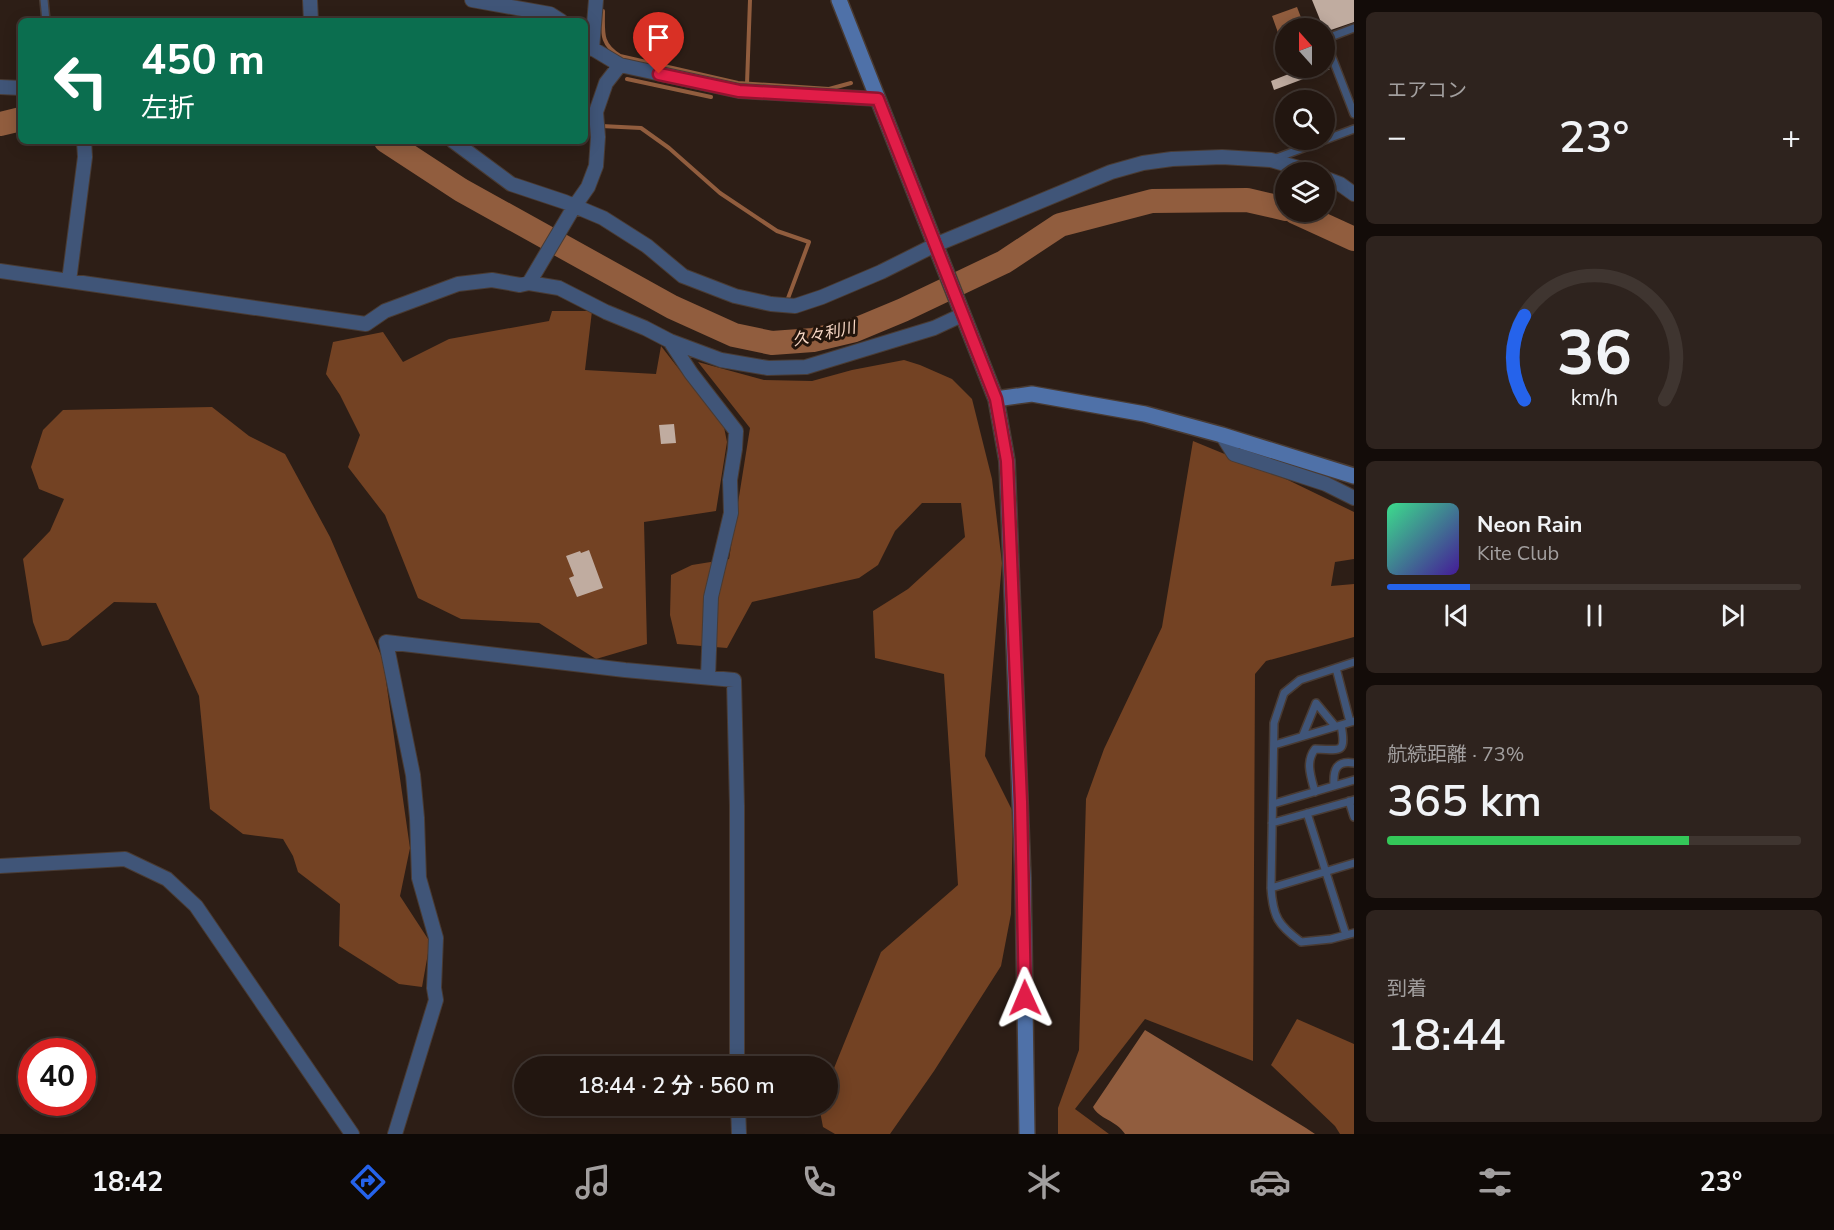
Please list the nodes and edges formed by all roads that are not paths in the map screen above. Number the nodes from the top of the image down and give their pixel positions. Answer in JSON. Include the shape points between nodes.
{"nodes":[{"id":1,"x":44,"y":0,"type":"edge"},
{"id":2,"x":310,"y":0,"type":"edge"},
{"id":3,"x":472,"y":0,"type":"edge"},
{"id":4,"x":596,"y":0,"type":"edge"},
{"id":5,"x":839,"y":0,"type":"edge"},
{"id":6,"x":46,"y":18,"type":"edge"},
{"id":7,"x":311,"y":18,"type":"edge"},
{"id":8,"x":556,"y":18,"type":"edge"},
{"id":9,"x":1354,"y":28,"type":"edge"},
{"id":10,"x":588,"y":46,"type":"edge"},
{"id":11,"x":620,"y":65,"type":"junction"},
{"id":12,"x":0,"y":87,"type":"edge"},
{"id":13,"x":18,"y":88,"type":"edge"},
{"id":14,"x":878,"y":99,"type":"junction"},
{"id":15,"x":1354,"y":114,"type":"edge"},
{"id":16,"x":1354,"y":129,"type":"edge"},
{"id":17,"x":84,"y":144,"type":"edge"},
{"id":18,"x":457,"y":144,"type":"edge"},
{"id":19,"x":1271,"y":160,"type":"junction"},
{"id":20,"x":1278,"y":162,"type":"edge"},
{"id":21,"x":1335,"y":182,"type":"edge"},
{"id":22,"x":1354,"y":194,"type":"edge"},
{"id":23,"x":574,"y":207,"type":"junction"},
{"id":24,"x":935,"y":245,"type":"junction"},
{"id":25,"x":0,"y":271,"type":"edge"},
{"id":26,"x":69,"y":281,"type":"junction"},
{"id":27,"x":528,"y":283,"type":"junction"},
{"id":28,"x":962,"y":315,"type":"junction"},
{"id":29,"x":670,"y":341,"type":"junction"},
{"id":30,"x":996,"y":399,"type":"junction"},
{"id":31,"x":1222,"y":435,"type":"junction"},
{"id":32,"x":1354,"y":476,"type":"edge"},
{"id":33,"x":1354,"y":498,"type":"edge"},
{"id":34,"x":1354,"y":662,"type":"edge"},
{"id":35,"x":1336,"y":668,"type":"junction"},
{"id":36,"x":708,"y":677,"type":"junction"},
{"id":37,"x":1352,"y":721,"type":"edge"},
{"id":38,"x":1338,"y":726,"type":"junction"},
{"id":39,"x":1304,"y":735,"type":"junction"},
{"id":40,"x":1274,"y":745,"type":"junction"},
{"id":41,"x":1354,"y":763,"type":"edge"},
{"id":42,"x":1354,"y":780,"type":"edge"},
{"id":43,"x":1334,"y":786,"type":"junction"},
{"id":44,"x":1315,"y":792,"type":"junction"},
{"id":45,"x":1352,"y":800,"type":"edge"},
{"id":46,"x":1274,"y":804,"type":"junction"},
{"id":47,"x":1307,"y":813,"type":"junction"},
{"id":48,"x":1354,"y":817,"type":"edge"},
{"id":49,"x":1272,"y":823,"type":"junction"},
{"id":50,"x":1354,"y":863,"type":"edge"},
{"id":51,"x":0,"y":866,"type":"edge"},
{"id":52,"x":1326,"y":872,"type":"junction"},
{"id":53,"x":1271,"y":888,"type":"junction"},
{"id":54,"x":1354,"y":933,"type":"edge"},
{"id":55,"x":1346,"y":935,"type":"junction"},
{"id":56,"x":737,"y":1056,"type":"edge"},
{"id":57,"x":738,"y":1116,"type":"edge"},
{"id":58,"x":352,"y":1134,"type":"edge"},
{"id":59,"x":394,"y":1134,"type":"edge"},
{"id":60,"x":739,"y":1134,"type":"edge"},
{"id":61,"x":1027,"y":1134,"type":"edge"}],
"edges":[{"from":1,"to":6,"type":"lane"},
{"from":2,"to":7,"type":"street"},
{"from":3,"to":8,"type":"street"},
{"from":4,"to":10,"type":"street"},
{"from":5,"to":14,"type":"street"},
{"from":9,"to":15,"type":"lane","via":[[1325,39]]},
{"from":10,"to":11,"type":"street"},
{"from":11,"to":14,"type":"street","via":[[739,91]]},
{"from":11,"to":23,"type":"street","via":[[606,83],[596,112],[596,166]]},
{"from":12,"to":13,"type":"street"},
{"from":14,"to":24,"type":"street"},
{"from":16,"to":19,"type":"lane"},
{"from":17,"to":26,"type":"street"},
{"from":18,"to":23,"type":"street","via":[[511,183]]},
{"from":19,"to":20,"type":"street"},
{"from":19,"to":24,"type":"street","via":[[1222,157],[1143,163],[1111,172]]},
{"from":21,"to":22,"type":"street"},
{"from":23,"to":24,"type":"street","via":[[603,218],[647,246],[683,276],[735,296],[771,304],[795,306],[822,297]]},
{"from":23,"to":27,"type":"street"},
{"from":24,"to":28,"type":"street"},
{"from":25,"to":26,"type":"street"},
{"from":26,"to":27,"type":"street","via":[[366,324],[386,311],[458,284],[492,280]]},
{"from":27,"to":29,"type":"street","via":[[559,288]]},
{"from":28,"to":29,"type":"street","via":[[934,328],[806,367],[768,368],[721,360]]},
{"from":28,"to":30,"type":"street"},
{"from":29,"to":36,"type":"street","via":[[735,431],[731,513],[711,597]]},
{"from":30,"to":31,"type":"street","via":[[1032,394],[1145,414]]},
{"from":30,"to":61,"type":"street","via":[[1007,461],[1009,505],[1022,834]]},
{"from":31,"to":32,"type":"street"},
{"from":31,"to":33,"type":"street","via":[[1234,454],[1326,484]]},
{"from":34,"to":35,"type":"lane"},
{"from":35,"to":37,"type":"lane"},
{"from":35,"to":40,"type":"lane","via":[[1300,680],[1284,693],[1274,723]]},
{"from":36,"to":56,"type":"street","via":[[734,680]]},
{"from":36,"to":59,"type":"street","via":[[386,642],[413,775],[419,878],[436,938],[436,1000]]},
{"from":37,"to":38,"type":"lane"},
{"from":38,"to":39,"type":"lane"},
{"from":38,"to":39,"type":"lane","via":[[1316,703]]},
{"from":38,"to":44,"type":"lane","via":[[1344,740],[1341,747],[1334,752],[1315,749],[1309,756]]},
{"from":39,"to":40,"type":"lane"},
{"from":40,"to":46,"type":"lane"},
{"from":41,"to":43,"type":"lane","via":[[1338,764],[1333,772]]},
{"from":42,"to":43,"type":"lane"},
{"from":43,"to":44,"type":"lane"},
{"from":44,"to":46,"type":"lane"},
{"from":45,"to":47,"type":"lane"},
{"from":45,"to":48,"type":"lane"},
{"from":46,"to":49,"type":"lane"},
{"from":47,"to":49,"type":"lane"},
{"from":47,"to":52,"type":"lane"},
{"from":49,"to":53,"type":"lane"},
{"from":50,"to":52,"type":"lane"},
{"from":51,"to":58,"type":"street","via":[[125,859],[167,879],[196,906]]},
{"from":52,"to":53,"type":"lane"},
{"from":52,"to":55,"type":"lane"},
{"from":53,"to":55,"type":"lane","via":[[1273,909],[1282,928],[1301,942]]},
{"from":54,"to":55,"type":"lane"},
{"from":57,"to":60,"type":"street"}]}
